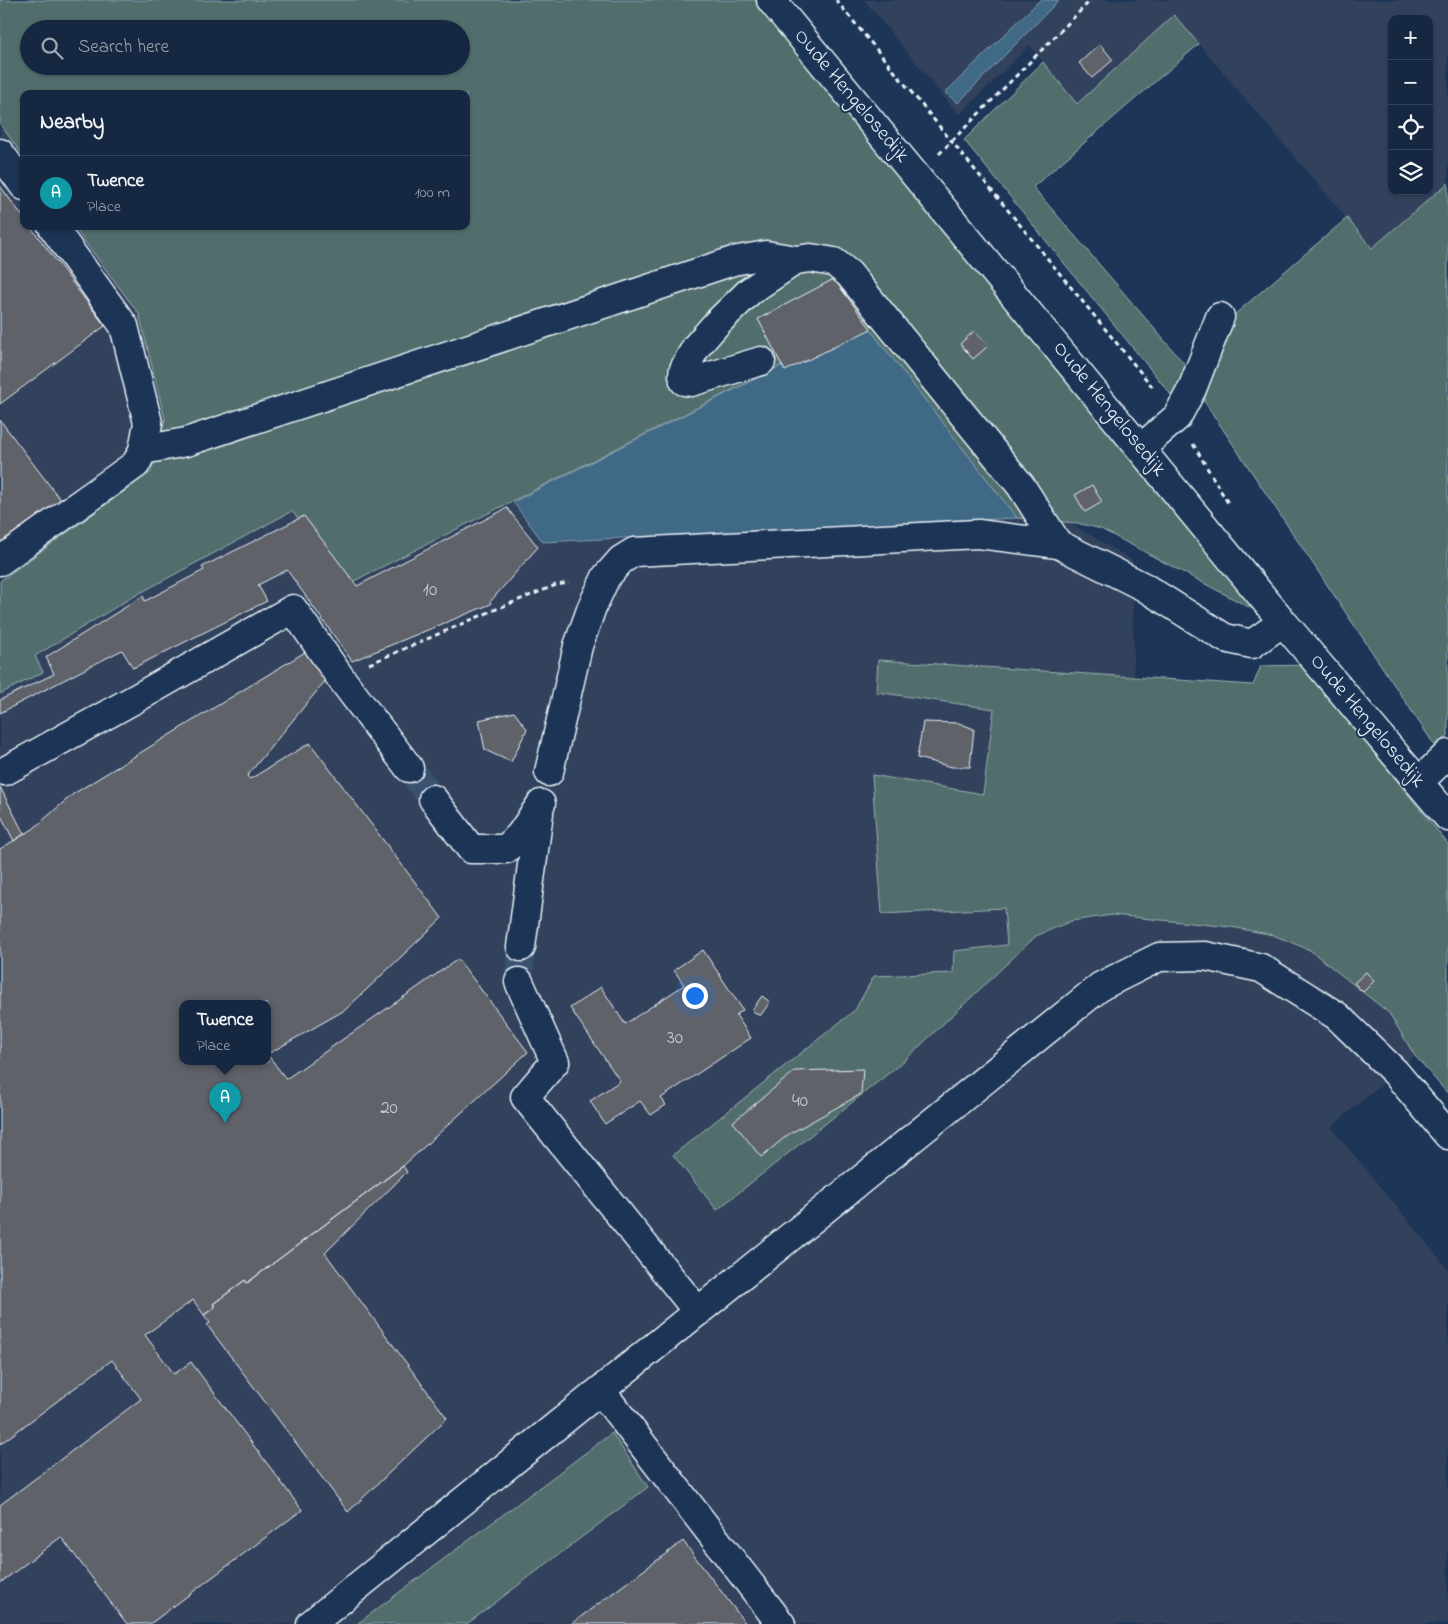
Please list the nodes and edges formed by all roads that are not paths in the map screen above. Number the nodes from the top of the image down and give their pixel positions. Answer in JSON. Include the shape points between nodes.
{"nodes":[{"id":1,"x":771,"y":0,"type":"edge"},
{"id":2,"x":0,"y":154,"type":"edge"},
{"id":3,"x":20,"y":181,"type":"edge"},
{"id":4,"x":55,"y":230,"type":"edge"},
{"id":5,"x":796,"y":260,"type":"junction"},
{"id":6,"x":1220,"y":317,"type":"dead end"},
{"id":7,"x":761,"y":361,"type":"dead end"},
{"id":8,"x":1141,"y":448,"type":"junction"},
{"id":9,"x":143,"y":450,"type":"junction"},
{"id":10,"x":1058,"y":544,"type":"junction"},
{"id":11,"x":0,"y":561,"type":"edge"},
{"id":12,"x":1283,"y":622,"type":"junction"},
{"id":13,"x":1448,"y":754,"type":"edge"},
{"id":14,"x":409,"y":768,"type":"tunnel mouth"},
{"id":15,"x":5,"y":771,"type":"dead end"},
{"id":16,"x":549,"y":772,"type":"dead end"},
{"id":17,"x":1419,"y":782,"type":"junction"},
{"id":18,"x":433,"y":799,"type":"tunnel mouth"},
{"id":19,"x":1448,"y":817,"type":"edge"},
{"id":20,"x":521,"y":947,"type":"tunnel mouth"},
{"id":21,"x":519,"y":982,"type":"tunnel mouth"},
{"id":22,"x":1448,"y":1136,"type":"edge"},
{"id":23,"x":698,"y":1312,"type":"junction"},
{"id":24,"x":601,"y":1391,"type":"junction"},
{"id":25,"x":311,"y":1624,"type":"edge"},
{"id":26,"x":781,"y":1624,"type":"edge"}],
"edges":[{"from":1,"to":8,"type":"street","name":"Oude Hengelosedijk"},
{"from":2,"to":3,"type":"street"},
{"from":4,"to":9,"type":"street","via":[[124,326],[148,423]]},
{"from":5,"to":7,"type":"street","via":[[750,291],[717,323],[696,346],[684,369],[684,380],[691,382]]},
{"from":5,"to":9,"type":"street","via":[[766,255],[733,260],[186,442]]},
{"from":5,"to":10,"type":"street","via":[[810,258],[834,262],[849,274],[1021,486]]},
{"from":6,"to":8,"type":"street","via":[[1192,389],[1177,417]]},
{"from":8,"to":12,"type":"street","name":"Oude Hengelosedijk"},
{"from":9,"to":11,"type":"street","via":[[136,464]]},
{"from":10,"to":12,"type":"street","via":[[1144,587],[1226,638],[1252,644]]},
{"from":10,"to":16,"type":"street","via":[[978,534],[634,552],[621,560],[606,577],[592,607],[578,646]]},
{"from":12,"to":17,"type":"street","name":"Oude Hengelosedijk"},
{"from":13,"to":17,"type":"street"},
{"from":14,"to":15,"type":"street","via":[[293,609]]},
{"from":17,"to":19,"type":"street","name":"Oude Hengelosedijk"},
{"from":18,"to":20,"type":"street","via":[[471,849],[506,849],[520,836],[541,804]]},
{"from":21,"to":23,"type":"street","via":[[555,1062],[525,1097]]},
{"from":22,"to":23,"type":"street","via":[[1395,1072],[1337,1016],[1261,968],[1205,956],[1159,957],[1101,986]]},
{"from":23,"to":24,"type":"street"},
{"from":24,"to":25,"type":"street"},
{"from":24,"to":26,"type":"street"}]}
